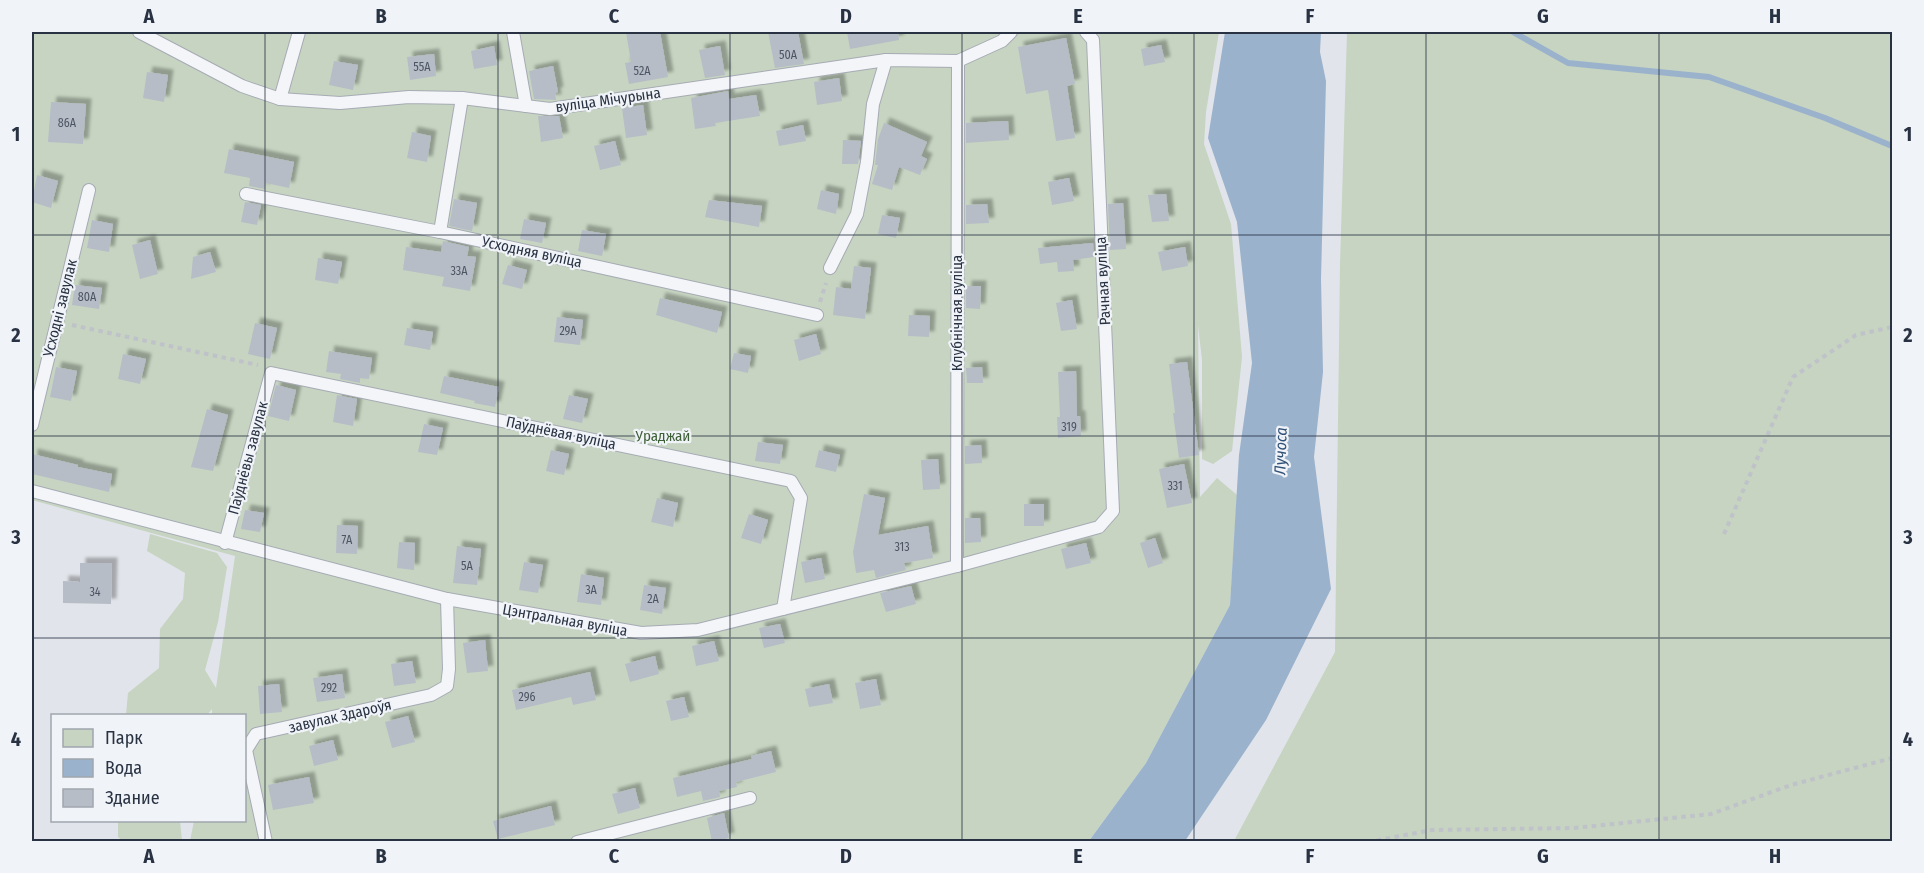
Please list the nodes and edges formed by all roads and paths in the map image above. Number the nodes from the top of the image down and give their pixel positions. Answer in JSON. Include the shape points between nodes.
{"nodes":[{"id":1,"x":139,"y":32,"type":"edge"},
{"id":2,"x":299,"y":32,"type":"edge"},
{"id":3,"x":513,"y":32,"type":"edge"},
{"id":4,"x":1011,"y":32,"type":"edge"},
{"id":5,"x":1086,"y":32,"type":"edge"},
{"id":6,"x":886,"y":60,"type":"junction"},
{"id":7,"x":958,"y":61,"type":"junction"},
{"id":8,"x":462,"y":98,"type":"junction"},
{"id":9,"x":280,"y":99,"type":"junction"},
{"id":10,"x":525,"y":106,"type":"junction"},
{"id":11,"x":89,"y":190,"type":"dead end"},
{"id":12,"x":246,"y":194,"type":"dead end"},
{"id":13,"x":441,"y":232,"type":"junction"},
{"id":14,"x":830,"y":268,"type":"joint"},
{"id":15,"x":817,"y":315,"type":"joint"},
{"id":16,"x":57,"y":322,"type":"junction"},
{"id":17,"x":1893,"y":327,"type":"edge"},
{"id":18,"x":271,"y":373,"type":"junction"},
{"id":19,"x":32,"y":425,"type":"edge"},
{"id":20,"x":32,"y":492,"type":"edge"},
{"id":21,"x":1100,"y":527,"type":"joint"},
{"id":22,"x":1724,"y":534,"type":"dead end"},
{"id":23,"x":225,"y":543,"type":"junction"},
{"id":24,"x":957,"y":566,"type":"junction"},
{"id":25,"x":447,"y":599,"type":"junction"},
{"id":26,"x":783,"y":609,"type":"junction"},
{"id":27,"x":1893,"y":758,"type":"edge"},
{"id":28,"x":750,"y":798,"type":"dead end"},
{"id":29,"x":266,"y":842,"type":"edge"},
{"id":30,"x":577,"y":842,"type":"edge"},
{"id":31,"x":1368,"y":842,"type":"edge"}],
"edges":[{"from":1,"to":9,"type":"lane","name":"вуліца Мічурына","via":[[242,86]]},
{"from":2,"to":9,"type":"lane"},
{"from":3,"to":10,"type":"lane"},
{"from":4,"to":7,"type":"lane","name":"вуліца Мічурына","via":[[1002,41]]},
{"from":5,"to":21,"type":"lane","name":"Рачная вуліца","via":[[1093,40],[1113,511]]},
{"from":6,"to":7,"type":"lane","name":"вуліца Мічурына"},
{"from":6,"to":10,"type":"lane","name":"вуліца Мічурына","via":[[550,109]]},
{"from":6,"to":14,"type":"lane","via":[[873,104],[857,214]]},
{"from":7,"to":24,"type":"lane","name":"Клубнічная вуліца"},
{"from":8,"to":9,"type":"lane","name":"вуліца Мічурына","via":[[409,97],[340,103]]},
{"from":8,"to":10,"type":"lane","name":"вуліца Мічурына"},
{"from":8,"to":13,"type":"lane"},
{"from":11,"to":16,"type":"lane","name":"Усходні завулак"},
{"from":12,"to":13,"type":"lane","name":"Усходняя вуліца"},
{"from":13,"to":15,"type":"lane","name":"Усходняя вуліца"},
{"from":14,"to":15,"type":"path"},
{"from":16,"to":18,"type":"path","via":[[259,366]]},
{"from":16,"to":19,"type":"lane","name":"Усходні завулак"},
{"from":17,"to":22,"type":"path","via":[[1856,335],[1793,377]]},
{"from":18,"to":23,"type":"lane","name":"Паўднёвы завулак"},
{"from":18,"to":26,"type":"lane","name":"Паўднёвая вуліца","via":[[791,481],[801,498]]},
{"from":20,"to":23,"type":"lane","name":"Цэнтральная вуліца"},
{"from":21,"to":24,"type":"lane","name":"Цэнтральная вуліца"},
{"from":23,"to":25,"type":"lane","name":"Цэнтральная вуліца"},
{"from":24,"to":26,"type":"lane","name":"Цэнтральная вуліца"},
{"from":25,"to":26,"type":"lane","name":"Цэнтральная вуліца","via":[[641,633],[698,630]]},
{"from":25,"to":29,"type":"lane","name":"завулак Здароўя","via":[[447,686],[430,695],[256,734],[246,750]]},
{"from":27,"to":31,"type":"path","via":[[1791,785],[1711,814],[1574,828],[1432,830]]},
{"from":28,"to":30,"type":"lane"}]}
